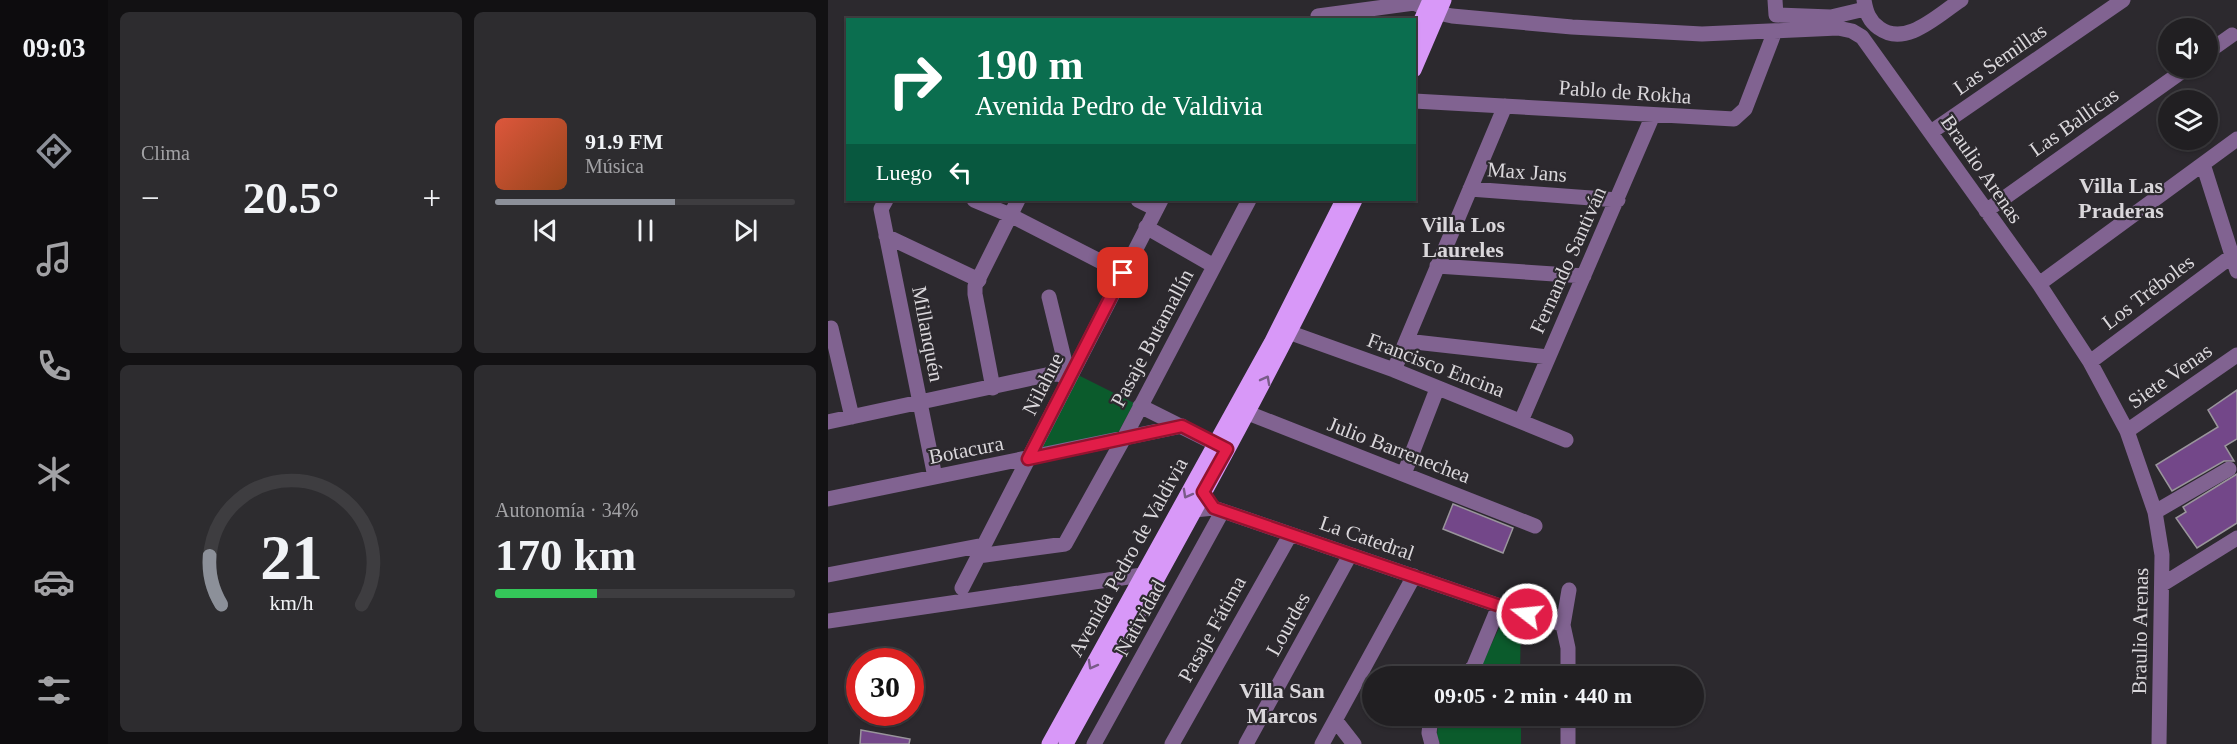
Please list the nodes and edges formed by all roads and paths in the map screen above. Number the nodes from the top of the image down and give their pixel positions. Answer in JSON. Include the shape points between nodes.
{"nodes":[{"id":1,"x":1776,"y":0,"type":"edge"},
{"id":2,"x":1961,"y":0,"type":"edge"},
{"id":3,"x":2123,"y":0,"type":"edge"},
{"id":4,"x":1865,"y":5,"type":"edge"},
{"id":5,"x":1429,"y":9,"type":"edge"},
{"id":6,"x":1317,"y":16,"type":"dead end"},
{"id":7,"x":1775,"y":31,"type":"junction"},
{"id":8,"x":1416,"y":32,"type":"edge"},
{"id":9,"x":2232,"y":35,"type":"dead end"},
{"id":10,"x":2218,"y":45,"type":"edge"},
{"id":11,"x":1416,"y":62,"type":"edge"},
{"id":12,"x":2173,"y":78,"type":"edge"},
{"id":13,"x":1416,"y":101,"type":"edge"},
{"id":14,"x":1505,"y":106,"type":"junction"},
{"id":15,"x":1653,"y":115,"type":"junction"},
{"id":16,"x":1931,"y":132,"type":"junction"},
{"id":17,"x":2237,"y":139,"type":"edge"},
{"id":18,"x":2202,"y":164,"type":"junction"},
{"id":19,"x":1470,"y":189,"type":"junction"},
{"id":20,"x":1618,"y":200,"type":"junction"},
{"id":21,"x":885,"y":201,"type":"edge"},
{"id":22,"x":976,"y":201,"type":"edge"},
{"id":23,"x":1017,"y":201,"type":"edge"},
{"id":24,"x":1143,"y":201,"type":"edge"},
{"id":25,"x":1247,"y":201,"type":"edge"},
{"id":26,"x":1342,"y":201,"type":"edge"},
{"id":27,"x":1355,"y":201,"type":"edge"},
{"id":28,"x":1158,"y":204,"type":"edge"},
{"id":29,"x":1986,"y":211,"type":"junction"},
{"id":30,"x":1010,"y":215,"type":"junction"},
{"id":31,"x":1146,"y":227,"type":"junction"},
{"id":32,"x":886,"y":236,"type":"junction"},
{"id":33,"x":2232,"y":256,"type":"junction"},
{"id":34,"x":1214,"y":266,"type":"junction"},
{"id":35,"x":1437,"y":266,"type":"junction"},
{"id":36,"x":2237,"y":271,"type":"edge"},
{"id":37,"x":1123,"y":273,"type":"junction"},
{"id":38,"x":1584,"y":276,"type":"junction"},
{"id":39,"x":979,"y":280,"type":"junction"},
{"id":40,"x":2039,"y":284,"type":"junction"},
{"id":41,"x":1049,"y":297,"type":"dead end"},
{"id":42,"x":831,"y":328,"type":"dead end"},
{"id":43,"x":1290,"y":333,"type":"junction"},
{"id":44,"x":1406,"y":341,"type":"junction"},
{"id":45,"x":2237,"y":355,"type":"edge"},
{"id":46,"x":1548,"y":357,"type":"junction"},
{"id":47,"x":2090,"y":362,"type":"junction"},
{"id":48,"x":1394,"y":370,"type":"junction"},
{"id":49,"x":1069,"y":379,"type":"junction"},
{"id":50,"x":993,"y":388,"type":"junction"},
{"id":51,"x":1437,"y":389,"type":"junction"},
{"id":52,"x":920,"y":403,"type":"junction"},
{"id":53,"x":1140,"y":406,"type":"junction"},
{"id":54,"x":1248,"y":413,"type":"junction"},
{"id":55,"x":852,"y":417,"type":"junction"},
{"id":56,"x":1521,"y":421,"type":"junction"},
{"id":57,"x":828,"y":423,"type":"edge"},
{"id":58,"x":1182,"y":426,"type":"junction"},
{"id":59,"x":2127,"y":431,"type":"junction"},
{"id":60,"x":1124,"y":438,"type":"junction"},
{"id":61,"x":1566,"y":440,"type":"dead end"},
{"id":62,"x":1221,"y":446,"type":"junction"},
{"id":63,"x":1028,"y":459,"type":"junction"},
{"id":64,"x":2229,"y":469,"type":"dead end"},
{"id":65,"x":1404,"y":474,"type":"junction"},
{"id":66,"x":935,"y":477,"type":"junction"},
{"id":67,"x":1203,"y":492,"type":"junction"},
{"id":68,"x":828,"y":499,"type":"edge"},
{"id":69,"x":1194,"y":510,"type":"junction"},
{"id":70,"x":1218,"y":510,"type":"junction"},
{"id":71,"x":2155,"y":512,"type":"junction"},
{"id":72,"x":1535,"y":526,"type":"dead end"},
{"id":73,"x":1290,"y":535,"type":"junction"},
{"id":74,"x":2237,"y":538,"type":"edge"},
{"id":75,"x":981,"y":551,"type":"junction"},
{"id":76,"x":1350,"y":555,"type":"junction"},
{"id":77,"x":828,"y":575,"type":"edge"},
{"id":78,"x":1142,"y":575,"type":"junction"},
{"id":79,"x":1414,"y":576,"type":"junction"},
{"id":80,"x":2163,"y":584,"type":"junction"},
{"id":81,"x":962,"y":588,"type":"dead end"},
{"id":82,"x":1569,"y":590,"type":"dead end"},
{"id":83,"x":1502,"y":607,"type":"junction"},
{"id":84,"x":828,"y":621,"type":"edge"},
{"id":85,"x":1563,"y":625,"type":"junction"},
{"id":86,"x":1474,"y":666,"type":"edge"},
{"id":87,"x":1568,"y":666,"type":"edge"},
{"id":88,"x":1336,"y":721,"type":"junction"},
{"id":89,"x":1430,"y":726,"type":"edge"},
{"id":90,"x":1568,"y":726,"type":"edge"},
{"id":91,"x":1049,"y":744,"type":"edge"},
{"id":92,"x":1066,"y":744,"type":"edge"},
{"id":93,"x":1094,"y":744,"type":"edge"},
{"id":94,"x":1172,"y":744,"type":"edge"},
{"id":95,"x":1246,"y":744,"type":"edge"},
{"id":96,"x":1322,"y":744,"type":"edge"},
{"id":97,"x":1354,"y":744,"type":"edge"},
{"id":98,"x":1432,"y":744,"type":"edge"},
{"id":99,"x":1568,"y":744,"type":"edge"},
{"id":100,"x":2159,"y":744,"type":"edge"}],
"edges":[{"from":1,"to":4,"type":"street","via":[[1776,15],[1831,17]]},
{"from":2,"to":4,"type":"street","via":[[1924,24],[1896,35],[1876,26]]},
{"from":3,"to":16,"type":"street","name":"Las Semillas"},
{"from":5,"to":6,"type":"street","name":"Braulio Arenas","via":[[1414,3]]},
{"from":5,"to":7,"type":"street","name":"Braulio Arenas","via":[[1572,27],[1679,33]]},
{"from":5,"to":8,"type":"main road"},
{"from":5,"to":11,"type":"main road"},
{"from":7,"to":15,"type":"street","name":"Pablo de Rokha","via":[[1739,117],[1727,120]]},
{"from":7,"to":16,"type":"street","name":"Braulio Arenas","via":[[1838,28],[1857,34]]},
{"from":9,"to":10,"type":"street"},
{"from":12,"to":29,"type":"street","name":"Las Ballicas"},
{"from":13,"to":14,"type":"street","name":"Pablo de Rokha"},
{"from":14,"to":15,"type":"street","name":"Pablo de Rokha"},
{"from":14,"to":19,"type":"street"},
{"from":15,"to":20,"type":"street","name":"Fernando Santiván"},
{"from":16,"to":29,"type":"street","name":"Braulio Arenas"},
{"from":17,"to":18,"type":"street"},
{"from":18,"to":33,"type":"street"},
{"from":18,"to":40,"type":"street"},
{"from":19,"to":20,"type":"street","name":"Max Jans"},
{"from":19,"to":35,"type":"street"},
{"from":20,"to":38,"type":"street","name":"Fernando Santiván"},
{"from":21,"to":32,"type":"street","name":"Millanquén","via":[[881,209]]},
{"from":22,"to":30,"type":"street"},
{"from":23,"to":30,"type":"street"},
{"from":24,"to":28,"type":"street"},
{"from":25,"to":34,"type":"street","name":"Pasaje Butamallín"},
{"from":26,"to":62,"type":"main road","name":"Avenida Pedro de Valdivia"},
{"from":27,"to":43,"type":"main road","name":"Avenida Pedro de Valdivia"},
{"from":28,"to":31,"type":"street","name":"Nilahue"},
{"from":29,"to":40,"type":"street","name":"Braulio Arenas"},
{"from":30,"to":37,"type":"street"},
{"from":30,"to":39,"type":"street"},
{"from":31,"to":34,"type":"street"},
{"from":31,"to":37,"type":"street","name":"Nilahue"},
{"from":32,"to":39,"type":"street"},
{"from":32,"to":52,"type":"street","name":"Millanquén"},
{"from":33,"to":36,"type":"street"},
{"from":33,"to":47,"type":"street","name":"Los Tréboles"},
{"from":34,"to":53,"type":"street","name":"Pasaje Butamallín"},
{"from":35,"to":38,"type":"street"},
{"from":35,"to":44,"type":"street"},
{"from":37,"to":49,"type":"street","name":"Nilahue"},
{"from":38,"to":46,"type":"street","name":"Fernando Santiván"},
{"from":39,"to":50,"type":"street","via":[[975,294]]},
{"from":40,"to":47,"type":"street","name":"Braulio Arenas"},
{"from":41,"to":49,"type":"street"},
{"from":42,"to":55,"type":"street"},
{"from":43,"to":48,"type":"street","name":"Francisco Encina"},
{"from":54,"to":43,"type":"main road","name":"Avenida Pedro de Valdivia","one_way":true},
{"from":44,"to":46,"type":"street"},
{"from":44,"to":48,"type":"street"},
{"from":45,"to":59,"type":"street","name":"Siete Venas"},
{"from":46,"to":56,"type":"street","name":"Fernando Santiván"},
{"from":47,"to":59,"type":"street","name":"Braulio Arenas"},
{"from":48,"to":51,"type":"street","name":"Francisco Encina"},
{"from":49,"to":50,"type":"street","via":[[1059,374],[1046,375]]},
{"from":49,"to":63,"type":"street","name":"Nilahue"},
{"from":50,"to":52,"type":"street"},
{"from":51,"to":56,"type":"street","name":"Francisco Encina"},
{"from":51,"to":65,"type":"street"},
{"from":52,"to":55,"type":"street"},
{"from":52,"to":66,"type":"street","name":"Millanquén"},
{"from":53,"to":58,"type":"street"},
{"from":53,"to":60,"type":"street","name":"Pasaje Butamallín"},
{"from":54,"to":62,"type":"main road","name":"Avenida Pedro de Valdivia"},
{"from":54,"to":65,"type":"street","name":"Julio Barrenechea"},
{"from":55,"to":57,"type":"street"},
{"from":56,"to":61,"type":"street","name":"Francisco Encina"},
{"from":58,"to":60,"type":"street","name":"Botacura"},
{"from":58,"to":62,"type":"street"},
{"from":59,"to":71,"type":"street","name":"Braulio Arenas"},
{"from":60,"to":63,"type":"street","name":"Botacura"},
{"from":60,"to":75,"type":"street","name":"Pasaje Butamallín","via":[[1065,544]]},
{"from":62,"to":67,"type":"main road","name":"Avenida Pedro de Valdivia"},
{"from":62,"to":78,"type":"main road","name":"Avenida Pedro de Valdivia","one_way":true},
{"from":63,"to":66,"type":"street","name":"Botacura"},
{"from":63,"to":75,"type":"street","name":"Nilahue"},
{"from":64,"to":71,"type":"street"},
{"from":65,"to":72,"type":"street","name":"Julio Barrenechea"},
{"from":66,"to":68,"type":"street","name":"Botacura"},
{"from":67,"to":69,"type":"main road","name":"Avenida Pedro de Valdivia"},
{"from":67,"to":70,"type":"street"},
{"from":69,"to":70,"type":"street","name":"La Catedral"},
{"from":69,"to":92,"type":"main road","name":"Avenida Pedro de Valdivia"},
{"from":70,"to":73,"type":"street","name":"La Catedral"},
{"from":70,"to":93,"type":"street","name":"Natividad"},
{"from":71,"to":80,"type":"street","name":"Braulio Arenas"},
{"from":73,"to":76,"type":"street","name":"La Catedral"},
{"from":73,"to":94,"type":"street","name":"Pasaje Fátima"},
{"from":74,"to":80,"type":"street"},
{"from":75,"to":77,"type":"street","name":"Pasaje Butamallín"},
{"from":75,"to":81,"type":"street","name":"Nilahue"},
{"from":76,"to":79,"type":"street","name":"La Catedral"},
{"from":76,"to":95,"type":"street","name":"Lourdes"},
{"from":78,"to":84,"type":"street"},
{"from":78,"to":91,"type":"main road","name":"Avenida Pedro de Valdivia","one_way":true},
{"from":79,"to":83,"type":"street","name":"La Catedral"},
{"from":79,"to":88,"type":"street"},
{"from":80,"to":100,"type":"street","name":"Braulio Arenas"},
{"from":82,"to":85,"type":"street"},
{"from":83,"to":85,"type":"street","name":"La Catedral"},
{"from":83,"to":86,"type":"street"},
{"from":85,"to":87,"type":"street"},
{"from":88,"to":96,"type":"street"},
{"from":88,"to":97,"type":"street"},
{"from":89,"to":98,"type":"street"},
{"from":90,"to":99,"type":"street"}]}
